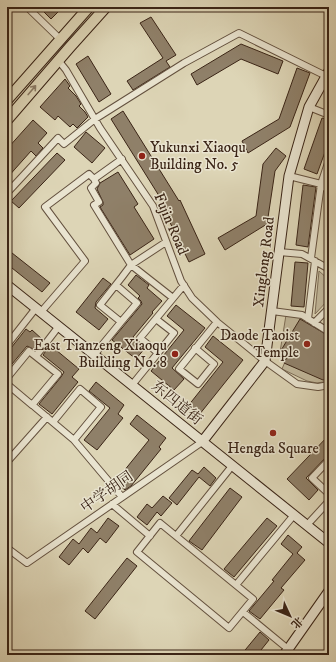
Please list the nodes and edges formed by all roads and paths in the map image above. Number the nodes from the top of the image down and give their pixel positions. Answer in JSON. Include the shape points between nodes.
{"nodes":[{"id":1,"x":27,"y":7,"type":"edge"},
{"id":2,"x":89,"y":7,"type":"edge"},
{"id":3,"x":106,"y":7,"type":"edge"},
{"id":4,"x":60,"y":38,"type":"junction"},
{"id":5,"x":58,"y":60,"type":"junction"},
{"id":6,"x":328,"y":74,"type":"edge"},
{"id":7,"x":7,"y":100,"type":"edge"},
{"id":8,"x":308,"y":107,"type":"junction"},
{"id":9,"x":329,"y":115,"type":"edge"},
{"id":10,"x":95,"y":119,"type":"junction"},
{"id":11,"x":7,"y":120,"type":"edge"},
{"id":12,"x":122,"y":159,"type":"junction"},
{"id":13,"x":329,"y":160,"type":"edge"},
{"id":14,"x":289,"y":176,"type":"junction"},
{"id":15,"x":94,"y":179,"type":"junction"},
{"id":16,"x":321,"y":184,"type":"junction"},
{"id":17,"x":329,"y":191,"type":"edge"},
{"id":18,"x":7,"y":193,"type":"edge"},
{"id":19,"x":166,"y":242,"type":"junction"},
{"id":20,"x":279,"y":252,"type":"junction"},
{"id":21,"x":313,"y":260,"type":"junction"},
{"id":22,"x":131,"y":264,"type":"junction"},
{"id":23,"x":329,"y":269,"type":"edge"},
{"id":24,"x":7,"y":285,"type":"edge"},
{"id":25,"x":116,"y":285,"type":"junction"},
{"id":26,"x":184,"y":285,"type":"junction"},
{"id":27,"x":173,"y":298,"type":"junction"},
{"id":28,"x":329,"y":308,"type":"edge"},
{"id":29,"x":39,"y":310,"type":"junction"},
{"id":30,"x":272,"y":311,"type":"junction"},
{"id":31,"x":156,"y":319,"type":"junction"},
{"id":32,"x":308,"y":319,"type":"junction"},
{"id":33,"x":121,"y":322,"type":"junction"},
{"id":34,"x":217,"y":322,"type":"junction"},
{"id":35,"x":314,"y":323,"type":"junction"},
{"id":36,"x":59,"y":326,"type":"junction"},
{"id":37,"x":329,"y":332,"type":"edge"},
{"id":38,"x":7,"y":345,"type":"edge"},
{"id":39,"x":195,"y":348,"type":"junction"},
{"id":40,"x":158,"y":353,"type":"junction"},
{"id":41,"x":94,"y":355,"type":"junction"},
{"id":42,"x":36,"y":356,"type":"junction"},
{"id":43,"x":265,"y":361,"type":"junction"},
{"id":44,"x":7,"y":378,"type":"edge"},
{"id":45,"x":7,"y":384,"type":"edge"},
{"id":46,"x":132,"y":385,"type":"junction"},
{"id":47,"x":329,"y":385,"type":"edge"},
{"id":48,"x":30,"y":403,"type":"junction"},
{"id":49,"x":47,"y":417,"type":"junction"},
{"id":50,"x":53,"y":422,"type":"junction"},
{"id":51,"x":74,"y":440,"type":"junction"},
{"id":52,"x":202,"y":442,"type":"junction"},
{"id":53,"x":329,"y":460,"type":"edge"},
{"id":54,"x":7,"y":462,"type":"edge"},
{"id":55,"x":232,"y":466,"type":"junction"},
{"id":56,"x":329,"y":494,"type":"edge"},
{"id":57,"x":122,"y":497,"type":"junction"},
{"id":58,"x":329,"y":502,"type":"edge"},
{"id":59,"x":112,"y":504,"type":"junction"},
{"id":60,"x":294,"y":515,"type":"junction"},
{"id":61,"x":306,"y":525,"type":"junction"},
{"id":62,"x":150,"y":536,"type":"junction"},
{"id":63,"x":176,"y":536,"type":"junction"},
{"id":64,"x":329,"y":543,"type":"edge"},
{"id":65,"x":7,"y":548,"type":"edge"},
{"id":66,"x":236,"y":585,"type":"junction"},
{"id":67,"x":329,"y":591,"type":"edge"},
{"id":68,"x":243,"y":612,"type":"junction"},
{"id":69,"x":286,"y":652,"type":"edge"}],
"edges":[{"from":1,"to":4,"type":"street"},
{"from":2,"to":4,"type":"main road"},
{"from":3,"to":5,"type":"main road"},
{"from":4,"to":7,"type":"main road"},
{"from":5,"to":10,"type":"street","name":"Fujin Road"},
{"from":11,"to":5,"type":"main road","one_way":true},
{"from":6,"to":8,"type":"main road","name":"Xinglong Road"},
{"from":6,"to":10,"type":"street","via":[[239,32]]},
{"from":8,"to":9,"type":"street"},
{"from":8,"to":14,"type":"main road","name":"Xinglong Road"},
{"from":10,"to":12,"type":"street","name":"Fujin Road"},
{"from":10,"to":18,"type":"street","via":[[64,144],[58,138]]},
{"from":12,"to":15,"type":"street"},
{"from":12,"to":19,"type":"street","name":"Fujin Road","via":[[153,206]]},
{"from":13,"to":16,"type":"street"},
{"from":14,"to":16,"type":"street"},
{"from":14,"to":20,"type":"main road","name":"Xinglong Road"},
{"from":15,"to":22,"type":"street","via":[[96,183],[91,188],[99,202],[94,205]]},
{"from":15,"to":29,"type":"street","via":[[89,174],[45,207],[85,261]]},
{"from":16,"to":17,"type":"street"},
{"from":16,"to":21,"type":"street"},
{"from":19,"to":22,"type":"street"},
{"from":19,"to":26,"type":"street","name":"Fujin Road"},
{"from":20,"to":21,"type":"street","via":[[302,254]]},
{"from":20,"to":30,"type":"main road","name":"Xinglong Road"},
{"from":21,"to":23,"type":"street"},
{"from":21,"to":32,"type":"street"},
{"from":22,"to":25,"type":"street"},
{"from":22,"to":27,"type":"street"},
{"from":24,"to":29,"type":"main road","name":"东四道街"},
{"from":25,"to":33,"type":"street","via":[[137,303]]},
{"from":25,"to":33,"type":"street","via":[[100,305]]},
{"from":26,"to":27,"type":"street"},
{"from":26,"to":34,"type":"street","name":"Fujin Road","via":[[192,298]]},
{"from":27,"to":31,"type":"street"},
{"from":28,"to":35,"type":"street"},
{"from":29,"to":36,"type":"main road","name":"东四道街"},
{"from":29,"to":38,"type":"street"},
{"from":30,"to":32,"type":"street","via":[[302,315]]},
{"from":30,"to":43,"type":"main road","name":"Xinglong Road"},
{"from":31,"to":40,"type":"street","via":[[140,338]]},
{"from":31,"to":40,"type":"street","via":[[174,333]]},
{"from":32,"to":35,"type":"street"},
{"from":33,"to":41,"type":"street"},
{"from":34,"to":39,"type":"street"},
{"from":34,"to":43,"type":"street","name":"Fujin Road"},
{"from":35,"to":37,"type":"street"},
{"from":36,"to":41,"type":"main road","name":"东四道街"},
{"from":36,"to":42,"type":"street"},
{"from":39,"to":39,"type":"street","via":[[179,369],[198,384],[214,364]]},
{"from":40,"to":46,"type":"street"},
{"from":41,"to":46,"type":"main road","name":"东四道街"},
{"from":42,"to":44,"type":"street","via":[[29,351]]},
{"from":42,"to":48,"type":"street","via":[[58,374],[32,405]]},
{"from":43,"to":47,"type":"street","name":"Fujin Road","via":[[297,384],[318,387]]},
{"from":43,"to":52,"type":"main road","name":"Xinglong Road"},
{"from":45,"to":48,"type":"street"},
{"from":46,"to":52,"type":"main road","name":"东四道街"},
{"from":48,"to":49,"type":"street"},
{"from":49,"to":50,"type":"street"},
{"from":49,"to":54,"type":"street"},
{"from":50,"to":51,"type":"street"},
{"from":50,"to":51,"type":"street","via":[[80,389],[96,402],[101,407]]},
{"from":51,"to":57,"type":"street"},
{"from":52,"to":55,"type":"main road","name":"东四道街"},
{"from":52,"to":57,"type":"street","name":"中学胡同"},
{"from":53,"to":56,"type":"street","via":[[312,478]]},
{"from":55,"to":60,"type":"main road","name":"东四道街"},
{"from":55,"to":63,"type":"street"},
{"from":57,"to":59,"type":"street","name":"中学胡同"},
{"from":58,"to":61,"type":"street"},
{"from":59,"to":62,"type":"street"},
{"from":59,"to":65,"type":"street","name":"中学胡同","via":[[27,563]]},
{"from":60,"to":61,"type":"main road","name":"东四道街"},
{"from":60,"to":66,"type":"street"},
{"from":61,"to":64,"type":"main road","name":"东四道街"},
{"from":62,"to":63,"type":"street","via":[[160,523]]},
{"from":62,"to":68,"type":"street","via":[[137,552],[229,628]]},
{"from":63,"to":66,"type":"street"},
{"from":66,"to":68,"type":"street","via":[[253,599]]},
{"from":67,"to":69,"type":"main road"},
{"from":68,"to":69,"type":"street"}]}
